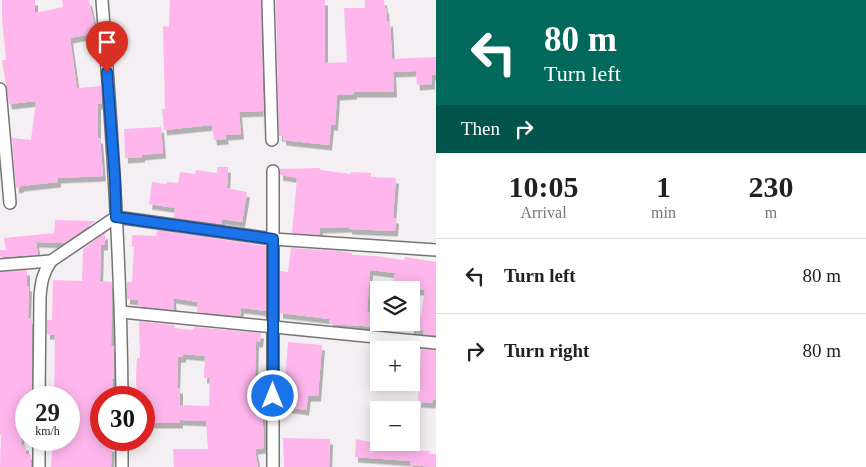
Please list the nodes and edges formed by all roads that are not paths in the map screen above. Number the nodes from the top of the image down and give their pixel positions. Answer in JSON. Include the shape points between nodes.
{"nodes":[{"id":1,"x":102,"y":0,"type":"edge"},
{"id":2,"x":268,"y":0,"type":"edge"},
{"id":3,"x":0,"y":89,"type":"edge"},
{"id":4,"x":272,"y":140,"type":"dead end"},
{"id":5,"x":273,"y":171,"type":"dead end"},
{"id":6,"x":10,"y":203,"type":"dead end"},
{"id":7,"x":116,"y":212,"type":"junction"},
{"id":8,"x":273,"y":239,"type":"junction"},
{"id":9,"x":436,"y":250,"type":"edge"},
{"id":10,"x":50,"y":261,"type":"junction"},
{"id":11,"x":0,"y":265,"type":"edge"},
{"id":12,"x":121,"y":312,"type":"junction"},
{"id":13,"x":273,"y":326,"type":"junction"},
{"id":14,"x":436,"y":343,"type":"edge"},
{"id":15,"x":39,"y":386,"type":"edge"},
{"id":16,"x":122,"y":386,"type":"edge"},
{"id":17,"x":39,"y":451,"type":"edge"},
{"id":18,"x":122,"y":451,"type":"edge"},
{"id":19,"x":39,"y":467,"type":"edge"},
{"id":20,"x":122,"y":467,"type":"edge"},
{"id":21,"x":273,"y":467,"type":"edge"}],
"edges":[{"from":1,"to":7,"type":"street"},
{"from":2,"to":4,"type":"street"},
{"from":3,"to":6,"type":"street"},
{"from":5,"to":8,"type":"street"},
{"from":7,"to":8,"type":"street"},
{"from":7,"to":10,"type":"street"},
{"from":7,"to":12,"type":"street"},
{"from":8,"to":9,"type":"street"},
{"from":8,"to":13,"type":"street"},
{"from":10,"to":11,"type":"street"},
{"from":10,"to":15,"type":"street","via":[[40,282]]},
{"from":12,"to":13,"type":"street"},
{"from":12,"to":16,"type":"street"},
{"from":13,"to":14,"type":"street"},
{"from":13,"to":21,"type":"street"},
{"from":17,"to":19,"type":"street"},
{"from":18,"to":20,"type":"street"}]}
